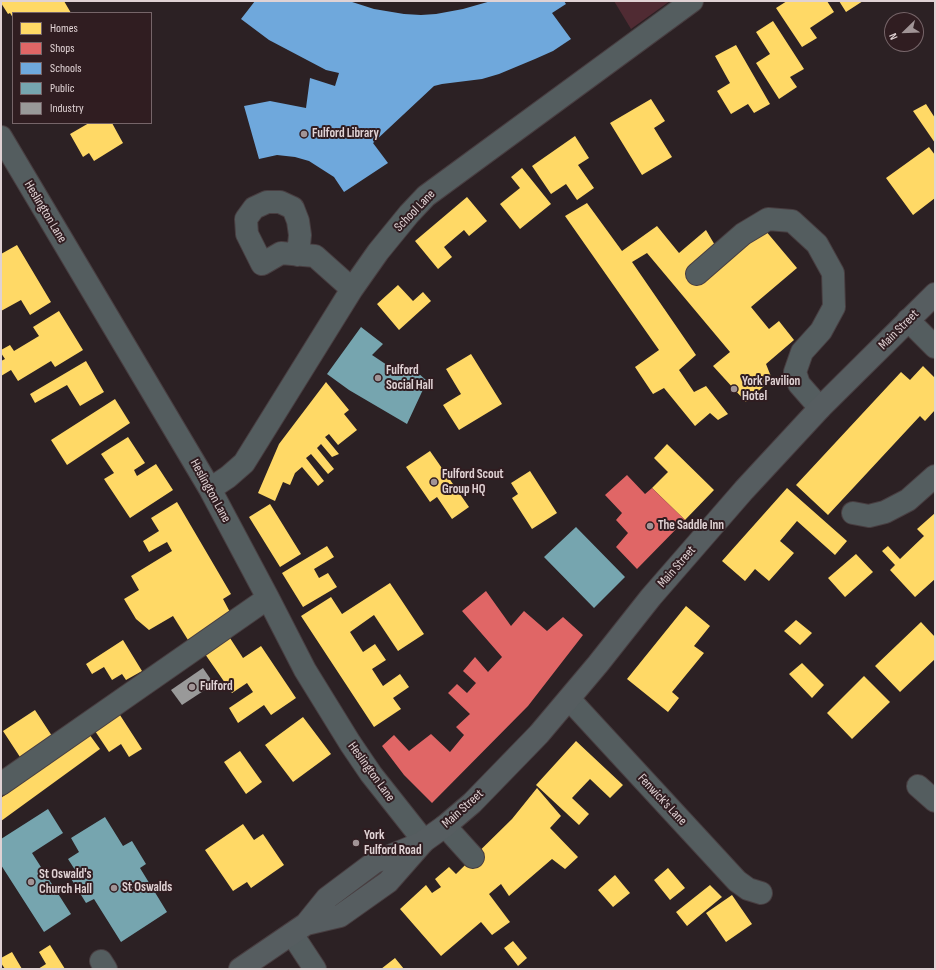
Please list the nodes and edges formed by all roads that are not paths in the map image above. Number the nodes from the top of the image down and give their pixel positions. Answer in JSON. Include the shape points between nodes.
{"nodes":[{"id":1,"x":692,"y":1,"type":"edge"},
{"id":2,"x":1,"y":137,"type":"edge"},
{"id":3,"x":298,"y":254,"type":"dead end"},
{"id":4,"x":698,"y":274,"type":"dead end"},
{"id":5,"x":352,"y":288,"type":"junction"},
{"id":6,"x":935,"y":294,"type":"edge"},
{"id":7,"x":908,"y":320,"type":"junction"},
{"id":8,"x":935,"y":347,"type":"edge"},
{"id":9,"x":820,"y":408,"type":"junction"},
{"id":10,"x":935,"y":476,"type":"edge"},
{"id":11,"x":210,"y":489,"type":"junction"},
{"id":12,"x":853,"y":513,"type":"dead end"},
{"id":13,"x":268,"y":598,"type":"junction"},
{"id":14,"x":569,"y":699,"type":"junction"},
{"id":15,"x":1,"y":784,"type":"edge"},
{"id":16,"x":918,"y":786,"type":"dead end"},
{"id":17,"x":935,"y":801,"type":"edge"},
{"id":18,"x":445,"y":826,"type":"junction"},
{"id":19,"x":424,"y":841,"type":"junction"},
{"id":20,"x":473,"y":857,"type":"dead end"},
{"id":21,"x":762,"y":893,"type":"dead end"},
{"id":22,"x":299,"y":929,"type":"junction"},
{"id":23,"x":240,"y":969,"type":"edge"},
{"id":24,"x":315,"y":969,"type":"edge"}],
"edges":[{"from":1,"to":5,"type":"street","name":"School Lane","via":[[426,196],[378,252]]},
{"from":2,"to":11,"type":"street","name":"Heslington Lane"},
{"from":3,"to":5,"type":"street","via":[[315,256]]},
{"from":4,"to":9,"type":"street","via":[[743,234],[768,219],[792,220],[817,244],[833,273],[834,307],[822,331],[802,352],[795,372],[799,384]]},
{"from":5,"to":11,"type":"street","name":"School Lane","via":[[244,463]]},
{"from":6,"to":7,"type":"main road","name":"Main Street"},
{"from":7,"to":8,"type":"street"},
{"from":7,"to":9,"type":"main road","name":"Main Street"},
{"from":9,"to":14,"type":"main road","name":"Main Street","via":[[651,597]]},
{"from":10,"to":12,"type":"street","via":[[908,500],[885,512],[869,516]]},
{"from":11,"to":13,"type":"street","name":"Heslington Lane"},
{"from":13,"to":15,"type":"street"},
{"from":13,"to":19,"type":"street","name":"Heslington Lane","via":[[305,670],[350,743]]},
{"from":14,"to":18,"type":"main road","name":"Main Street","via":[[472,803]]},
{"from":14,"to":21,"type":"street","name":"Fenwick's Lane","via":[[737,881],[748,889]]},
{"from":16,"to":17,"type":"street"},
{"from":18,"to":19,"type":"main road","name":"Main Street"},
{"from":18,"to":20,"type":"street"},
{"from":19,"to":22,"type":"main road","name":"Main Street","via":[[375,862],[327,898]]},
{"from":22,"to":23,"type":"main road","name":"Main Street"},
{"from":22,"to":24,"type":"street"}]}
